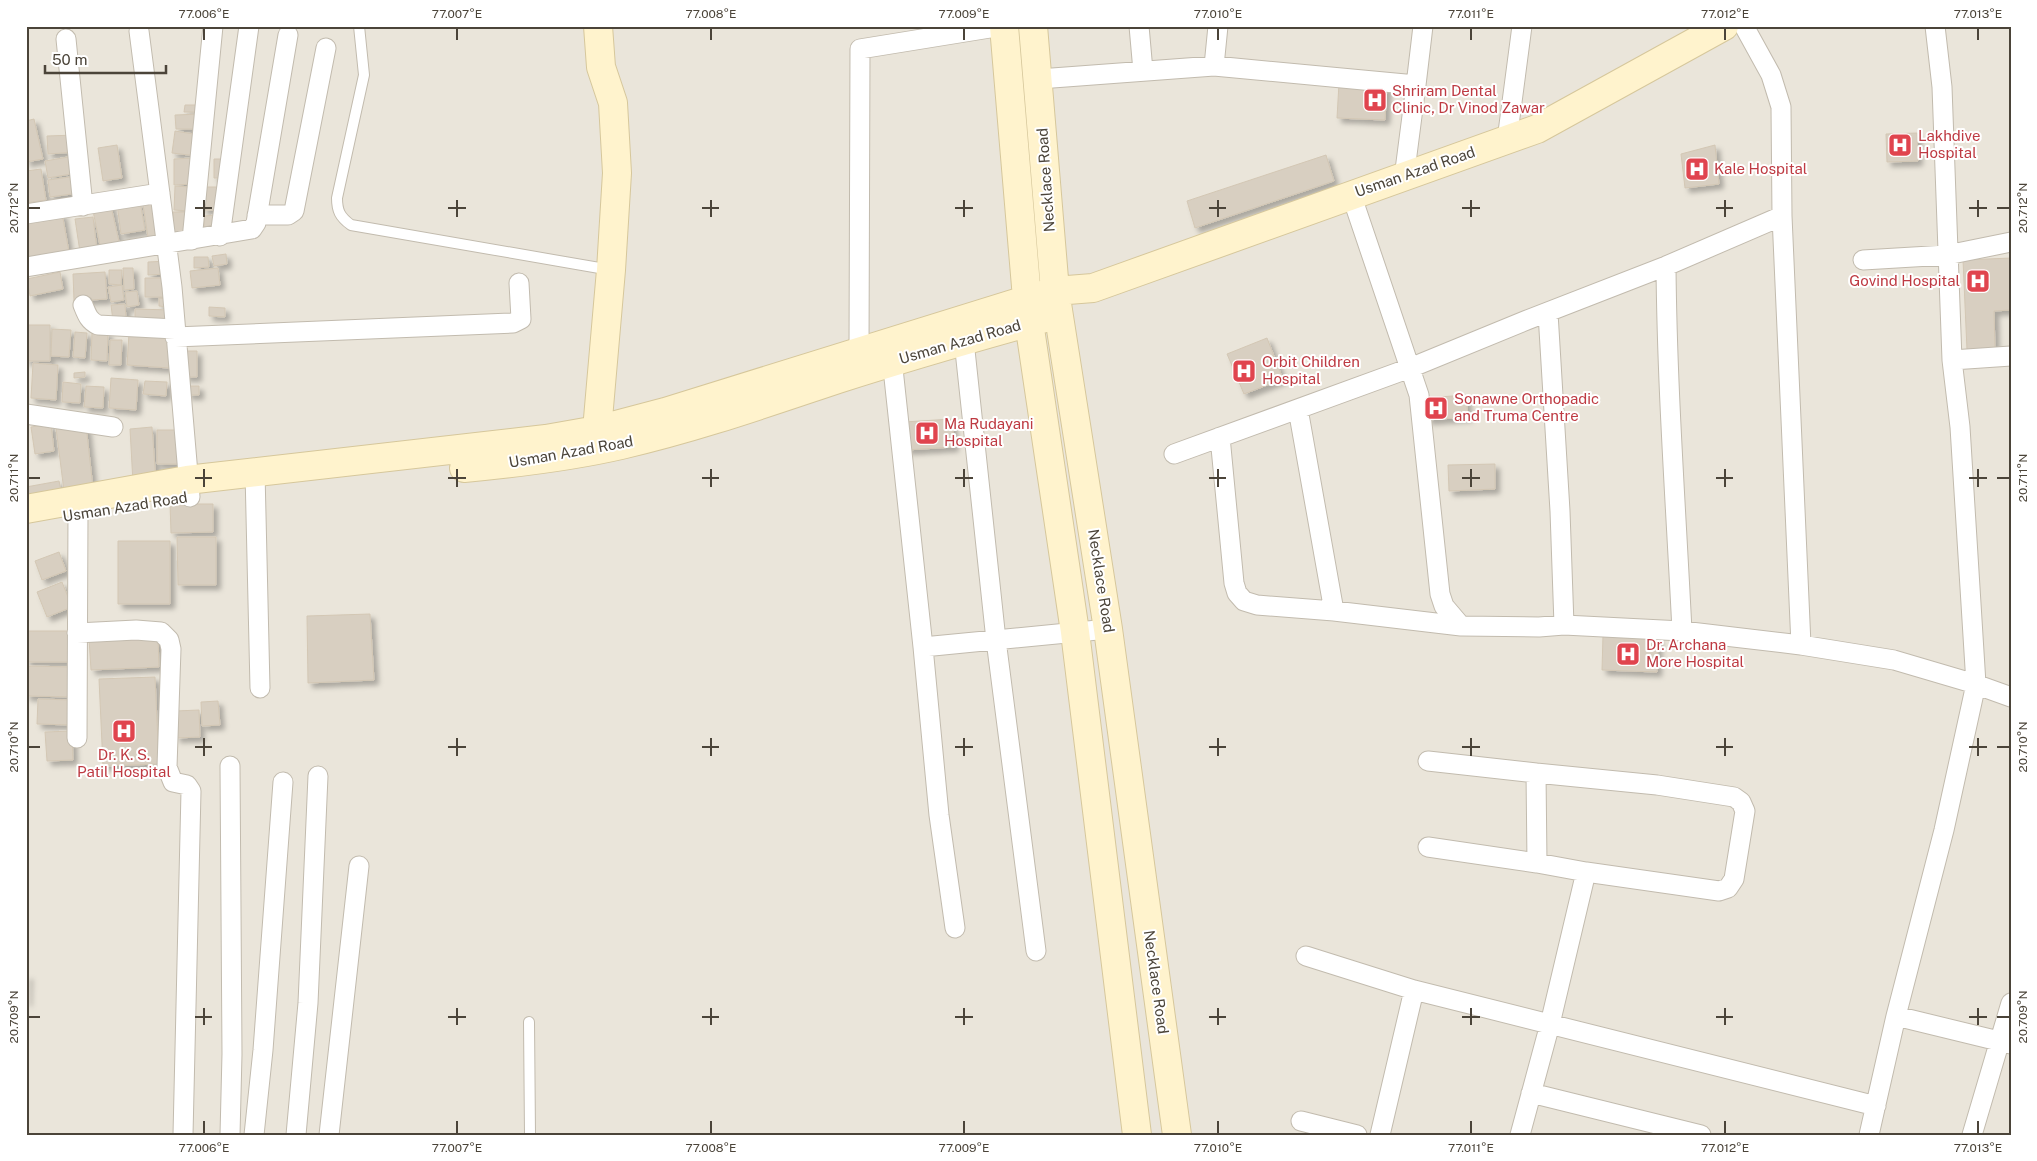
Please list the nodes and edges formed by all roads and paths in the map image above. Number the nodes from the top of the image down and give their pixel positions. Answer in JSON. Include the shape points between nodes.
{"nodes":[{"id":1,"x":212,"y":26,"type":"edge"},
{"id":2,"x":249,"y":26,"type":"edge"},
{"id":3,"x":359,"y":26,"type":"edge"},
{"id":4,"x":598,"y":26,"type":"edge"},
{"id":5,"x":1003,"y":26,"type":"edge"},
{"id":6,"x":1033,"y":26,"type":"edge"},
{"id":7,"x":1139,"y":26,"type":"edge"},
{"id":8,"x":1218,"y":26,"type":"edge"},
{"id":9,"x":1423,"y":26,"type":"edge"},
{"id":10,"x":1522,"y":26,"type":"edge"},
{"id":11,"x":1724,"y":26,"type":"edge"},
{"id":12,"x":1744,"y":26,"type":"edge"},
{"id":13,"x":1935,"y":26,"type":"edge"},
{"id":14,"x":139,"y":31,"type":"dead end"},
{"id":15,"x":288,"y":35,"type":"dead end"},
{"id":16,"x":66,"y":39,"type":"dead end"},
{"id":17,"x":326,"y":48,"type":"dead end"},
{"id":18,"x":1214,"y":66,"type":"junction"},
{"id":19,"x":1143,"y":71,"type":"junction"},
{"id":20,"x":1039,"y":79,"type":"junction"},
{"id":21,"x":1416,"y":85,"type":"junction"},
{"id":22,"x":1506,"y":140,"type":"junction"},
{"id":23,"x":1404,"y":178,"type":"junction"},
{"id":24,"x":160,"y":193,"type":"junction"},
{"id":25,"x":1351,"y":194,"type":"junction"},
{"id":26,"x":83,"y":206,"type":"junction"},
{"id":27,"x":26,"y":214,"type":"edge"},
{"id":28,"x":257,"y":215,"type":"junction"},
{"id":29,"x":1782,"y":216,"type":"junction"},
{"id":30,"x":220,"y":236,"type":"junction"},
{"id":31,"x":192,"y":240,"type":"junction"},
{"id":32,"x":2011,"y":242,"type":"edge"},
{"id":33,"x":166,"y":244,"type":"junction"},
{"id":34,"x":1947,"y":255,"type":"junction"},
{"id":35,"x":1864,"y":260,"type":"dead end"},
{"id":36,"x":1666,"y":266,"type":"junction"},
{"id":37,"x":26,"y":267,"type":"edge"},
{"id":38,"x":611,"y":270,"type":"junction"},
{"id":39,"x":519,"y":283,"type":"dead end"},
{"id":40,"x":1057,"y":302,"type":"junction"},
{"id":41,"x":83,"y":305,"type":"dead end"},
{"id":42,"x":1028,"y":310,"type":"junction"},
{"id":43,"x":1548,"y":313,"type":"junction"},
{"id":44,"x":175,"y":333,"type":"junction"},
{"id":45,"x":964,"y":341,"type":"junction"},
{"id":46,"x":859,"y":352,"type":"junction"},
{"id":47,"x":891,"y":352,"type":"junction"},
{"id":48,"x":2011,"y":356,"type":"edge"},
{"id":49,"x":1952,"y":360,"type":"junction"},
{"id":50,"x":1410,"y":368,"type":"junction"},
{"id":51,"x":1298,"y":409,"type":"junction"},
{"id":52,"x":26,"y":414,"type":"edge"},
{"id":53,"x":113,"y":427,"type":"dead end"},
{"id":54,"x":597,"y":430,"type":"junction"},
{"id":55,"x":1220,"y":437,"type":"junction"},
{"id":56,"x":1174,"y":454,"type":"dead end"},
{"id":57,"x":255,"y":480,"type":"junction"},
{"id":58,"x":188,"y":488,"type":"junction"},
{"id":59,"x":26,"y":509,"type":"edge"},
{"id":60,"x":78,"y":514,"type":"junction"},
{"id":61,"x":26,"y":524,"type":"edge"},
{"id":62,"x":1334,"y":611,"type":"junction"},
{"id":63,"x":1564,"y":625,"type":"junction"},
{"id":64,"x":1461,"y":626,"type":"junction"},
{"id":65,"x":1108,"y":629,"type":"junction"},
{"id":66,"x":1682,"y":631,"type":"junction"},
{"id":67,"x":1075,"y":632,"type":"junction"},
{"id":68,"x":76,"y":633,"type":"junction"},
{"id":69,"x":996,"y":640,"type":"junction"},
{"id":70,"x":1801,"y":645,"type":"junction"},
{"id":71,"x":923,"y":647,"type":"junction"},
{"id":72,"x":1976,"y":684,"type":"junction"},
{"id":73,"x":260,"y":688,"type":"dead end"},
{"id":74,"x":2011,"y":697,"type":"edge"},
{"id":75,"x":76,"y":738,"type":"dead end"},
{"id":76,"x":1428,"y":761,"type":"dead end"},
{"id":77,"x":230,"y":766,"type":"dead end"},
{"id":78,"x":1536,"y":773,"type":"junction"},
{"id":79,"x":318,"y":776,"type":"dead end"},
{"id":80,"x":283,"y":782,"type":"dead end"},
{"id":81,"x":1428,"y":847,"type":"dead end"},
{"id":82,"x":1537,"y":863,"type":"junction"},
{"id":83,"x":359,"y":866,"type":"dead end"},
{"id":84,"x":1586,"y":872,"type":"junction"},
{"id":85,"x":955,"y":928,"type":"dead end"},
{"id":86,"x":1036,"y":951,"type":"dead end"},
{"id":87,"x":1306,"y":956,"type":"dead end"},
{"id":88,"x":1414,"y":990,"type":"junction"},
{"id":89,"x":2011,"y":1003,"type":"edge"},
{"id":90,"x":1896,"y":1016,"type":"junction"},
{"id":91,"x":529,"y":1022,"type":"dead end"},
{"id":92,"x":1550,"y":1024,"type":"junction"},
{"id":93,"x":2005,"y":1043,"type":"edge"},
{"id":94,"x":1531,"y":1093,"type":"junction"},
{"id":95,"x":1876,"y":1106,"type":"junction"},
{"id":96,"x":1301,"y":1121,"type":"dead end"},
{"id":97,"x":183,"y":1135,"type":"edge"},
{"id":98,"x":230,"y":1135,"type":"edge"},
{"id":99,"x":254,"y":1135,"type":"edge"},
{"id":100,"x":296,"y":1135,"type":"edge"},
{"id":101,"x":329,"y":1135,"type":"edge"},
{"id":102,"x":530,"y":1135,"type":"edge"},
{"id":103,"x":1137,"y":1135,"type":"edge"},
{"id":104,"x":1177,"y":1135,"type":"edge"},
{"id":105,"x":1357,"y":1135,"type":"edge"},
{"id":106,"x":1380,"y":1135,"type":"edge"},
{"id":107,"x":1520,"y":1135,"type":"edge"},
{"id":108,"x":1701,"y":1135,"type":"edge"},
{"id":109,"x":1869,"y":1135,"type":"edge"},
{"id":110,"x":1972,"y":1135,"type":"edge"}],
"edges":[{"from":1,"to":31,"type":"street"},
{"from":2,"to":30,"type":"street"},
{"from":3,"to":38,"type":"lane","via":[[364,75],[337,198],[342,218],[351,225]]},
{"from":4,"to":38,"type":"main road","via":[[600,67],[613,102],[615,121],[617,173]]},
{"from":5,"to":42,"type":"main road","name":"Necklace Road"},
{"from":5,"to":46,"type":"street","via":[[860,49]]},
{"from":6,"to":20,"type":"main road","name":"Necklace Road"},
{"from":7,"to":19,"type":"street"},
{"from":8,"to":18,"type":"street"},
{"from":9,"to":21,"type":"street"},
{"from":10,"to":22,"type":"street"},
{"from":11,"to":22,"type":"main road","name":"Usman Azad Road","via":[[1537,129]]},
{"from":12,"to":29,"type":"street","via":[[1772,75],[1781,107]]},
{"from":13,"to":34,"type":"street","via":[[1942,87]]},
{"from":14,"to":24,"type":"street"},
{"from":15,"to":28,"type":"street"},
{"from":16,"to":26,"type":"street"},
{"from":17,"to":28,"type":"street","via":[[294,210],[288,215]]},
{"from":18,"to":19,"type":"street"},
{"from":18,"to":21,"type":"street"},
{"from":19,"to":20,"type":"street"},
{"from":20,"to":40,"type":"main road","name":"Necklace Road"},
{"from":21,"to":23,"type":"street"},
{"from":22,"to":23,"type":"main road","name":"Usman Azad Road"},
{"from":23,"to":25,"type":"main road","name":"Usman Azad Road"},
{"from":24,"to":26,"type":"street"},
{"from":24,"to":33,"type":"street"},
{"from":25,"to":40,"type":"main road","name":"Usman Azad Road"},
{"from":25,"to":50,"type":"street"},
{"from":26,"to":27,"type":"street"},
{"from":28,"to":30,"type":"street","via":[[252,229]]},
{"from":29,"to":36,"type":"street"},
{"from":29,"to":70,"type":"street"},
{"from":30,"to":31,"type":"street"},
{"from":31,"to":33,"type":"street"},
{"from":32,"to":34,"type":"street"},
{"from":33,"to":37,"type":"street"},
{"from":33,"to":44,"type":"street"},
{"from":34,"to":35,"type":"street"},
{"from":34,"to":49,"type":"street"},
{"from":36,"to":43,"type":"street"},
{"from":36,"to":66,"type":"street","via":[[1667,359]]},
{"from":38,"to":54,"type":"main road"},
{"from":39,"to":44,"type":"street","via":[[521,319],[513,323]]},
{"from":40,"to":42,"type":"main road","name":"Usman Azad Road"},
{"from":40,"to":65,"type":"main road","name":"Necklace Road"},
{"from":41,"to":44,"type":"street","via":[[88,318],[98,325]]},
{"from":42,"to":45,"type":"main road","name":"Usman Azad Road"},
{"from":42,"to":47,"type":"main road","name":"Usman Azad Road"},
{"from":42,"to":67,"type":"main road","name":"Necklace Road"},
{"from":43,"to":50,"type":"street"},
{"from":43,"to":63,"type":"street"},
{"from":44,"to":58,"type":"street"},
{"from":45,"to":47,"type":"main road","name":"Usman Azad Road"},
{"from":45,"to":69,"type":"street"},
{"from":46,"to":47,"type":"main road","name":"Usman Azad Road"},
{"from":46,"to":54,"type":"main road","name":"Usman Azad Road"},
{"from":47,"to":57,"type":"main road","name":"Usman Azad Road","via":[[712,422],[612,447],[537,461]]},
{"from":47,"to":71,"type":"street"},
{"from":48,"to":49,"type":"street"},
{"from":49,"to":72,"type":"street","via":[[1960,427]]},
{"from":50,"to":51,"type":"street"},
{"from":50,"to":64,"type":"street","via":[[1419,395],[1440,594],[1444,606]]},
{"from":51,"to":55,"type":"street"},
{"from":51,"to":62,"type":"street"},
{"from":52,"to":53,"type":"street"},
{"from":54,"to":57,"type":"main road","name":"Usman Azad Road"},
{"from":55,"to":56,"type":"street"},
{"from":55,"to":62,"type":"street","via":[[1237,593],[1244,601],[1257,605]]},
{"from":57,"to":58,"type":"main road","name":"Usman Azad Road"},
{"from":57,"to":73,"type":"street"},
{"from":58,"to":59,"type":"main road","name":"Usman Azad Road"},
{"from":58,"to":60,"type":"main road","name":"Usman Azad Road"},
{"from":60,"to":61,"type":"main road","name":"Usman Azad Road"},
{"from":60,"to":68,"type":"street"},
{"from":62,"to":64,"type":"street"},
{"from":63,"to":64,"type":"street"},
{"from":63,"to":66,"type":"street"},
{"from":65,"to":67,"type":"street"},
{"from":65,"to":104,"type":"main road","name":"Necklace Road"},
{"from":66,"to":70,"type":"street"},
{"from":67,"to":69,"type":"street"},
{"from":67,"to":103,"type":"main road","name":"Necklace Road"},
{"from":68,"to":75,"type":"street"},
{"from":68,"to":97,"type":"street","via":[[161,632],[169,640],[171,649],[166,767],[173,782],[187,785],[191,791]]},
{"from":69,"to":71,"type":"street"},
{"from":69,"to":86,"type":"street"},
{"from":70,"to":72,"type":"street","via":[[1894,660]]},
{"from":71,"to":85,"type":"street","via":[[939,815]]},
{"from":72,"to":74,"type":"street"},
{"from":72,"to":90,"type":"street","via":[[1944,830]]},
{"from":76,"to":78,"type":"street"},
{"from":77,"to":98,"type":"street"},
{"from":78,"to":82,"type":"street"},
{"from":78,"to":84,"type":"street","via":[[1657,785],[1734,797],[1745,811],[1734,879],[1728,888],[1719,891]]},
{"from":79,"to":100,"type":"street","via":[[308,1003]]},
{"from":80,"to":99,"type":"street"},
{"from":81,"to":82,"type":"street"},
{"from":82,"to":84,"type":"street"},
{"from":83,"to":101,"type":"street"},
{"from":84,"to":92,"type":"street"},
{"from":87,"to":88,"type":"street"},
{"from":88,"to":92,"type":"street"},
{"from":88,"to":106,"type":"street"},
{"from":89,"to":93,"type":"street"},
{"from":90,"to":93,"type":"street"},
{"from":90,"to":95,"type":"street"},
{"from":91,"to":102,"type":"lane"},
{"from":92,"to":94,"type":"street"},
{"from":92,"to":95,"type":"street"},
{"from":93,"to":110,"type":"street"},
{"from":94,"to":107,"type":"street"},
{"from":94,"to":108,"type":"street"},
{"from":95,"to":109,"type":"street"},
{"from":96,"to":105,"type":"street"}]}
